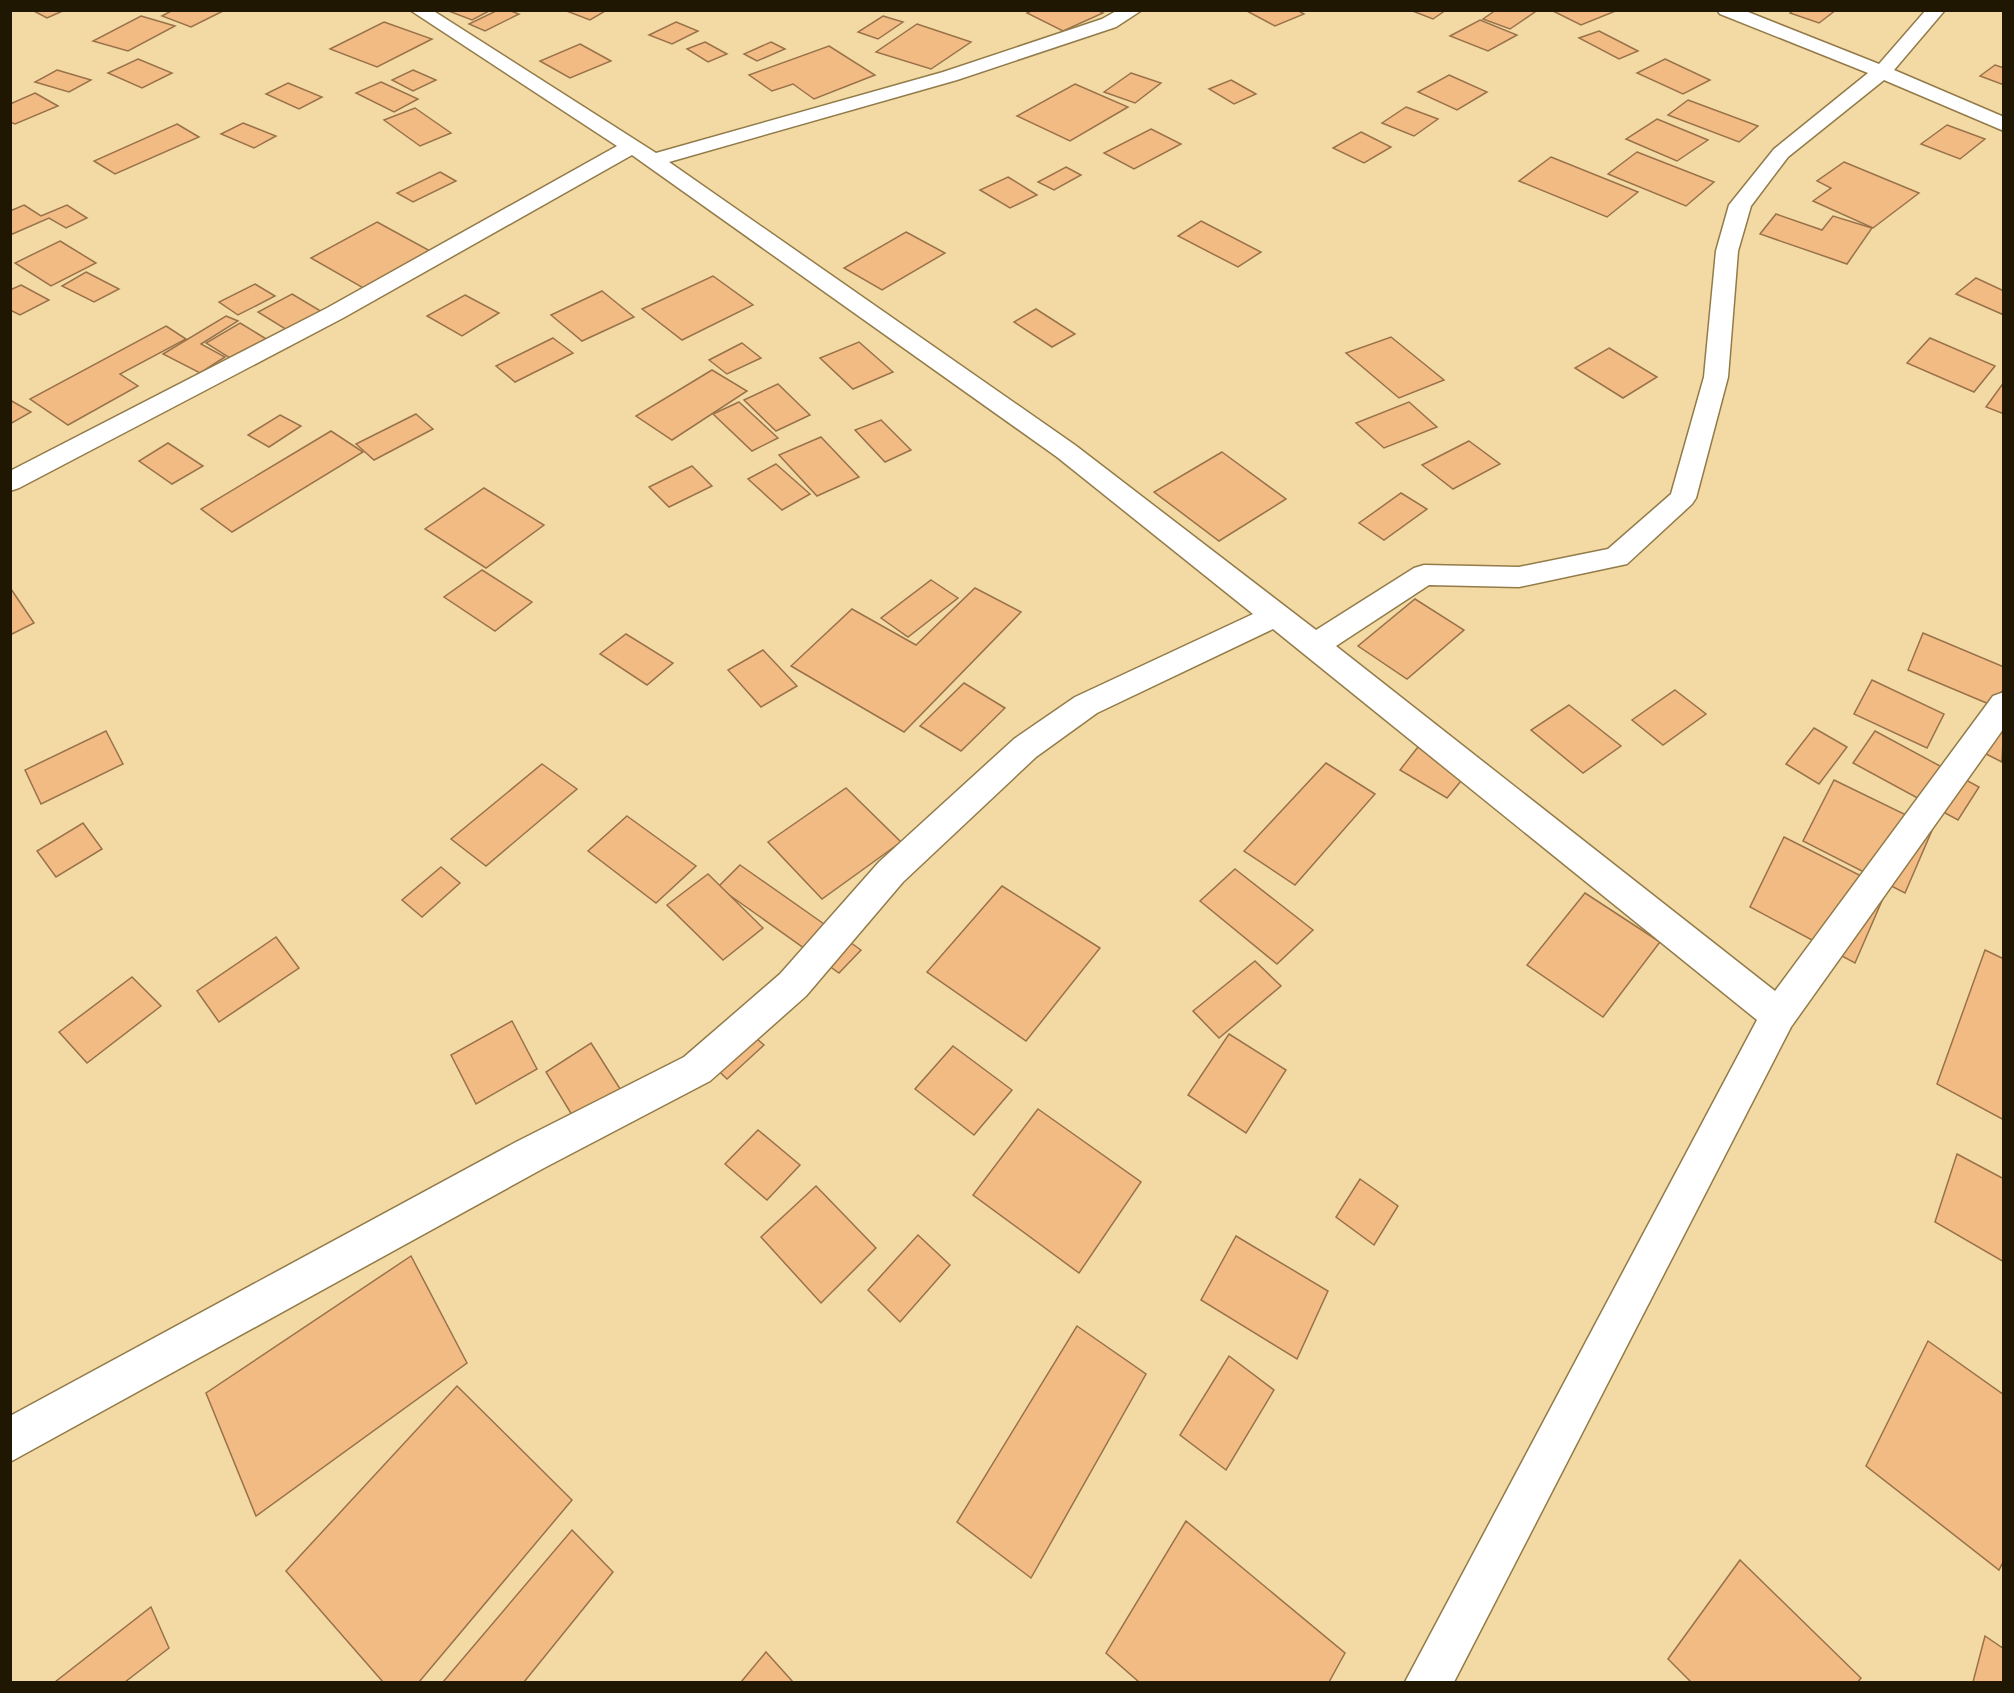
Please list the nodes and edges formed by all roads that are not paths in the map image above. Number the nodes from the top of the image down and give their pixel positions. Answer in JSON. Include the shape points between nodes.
{"nodes":[{"id":1,"x":419,"y":10,"type":"edge"},
{"id":2,"x":1133,"y":10,"type":"edge"},
{"id":3,"x":1726,"y":10,"type":"edge"},
{"id":4,"x":1936,"y":10,"type":"edge"},
{"id":5,"x":1882,"y":72,"type":"junction"},
{"id":6,"x":2004,"y":125,"type":"edge"},
{"id":7,"x":643,"y":153,"type":"junction"},
{"id":8,"x":10,"y":482,"type":"edge"},
{"id":9,"x":1275,"y":616,"type":"junction"},
{"id":10,"x":1316,"y":645,"type":"junction"},
{"id":11,"x":2004,"y":704,"type":"edge"},
{"id":12,"x":1778,"y":1016,"type":"junction"},
{"id":13,"x":10,"y":1440,"type":"edge"},
{"id":14,"x":1429,"y":1683,"type":"edge"}],
"edges":[{"from":1,"to":7,"type":"street"},
{"from":2,"to":7,"type":"street","via":[[1108,23],[950,76]]},
{"from":3,"to":5,"type":"street"},
{"from":4,"to":5,"type":"street"},
{"from":5,"to":6,"type":"street"},
{"from":5,"to":10,"type":"street","via":[[1781,153],[1740,204],[1727,251],[1716,377],[1683,498],[1617,557],[1519,577],[1424,575]]},
{"from":7,"to":8,"type":"street"},
{"from":7,"to":9,"type":"street","via":[[1066,450]]},
{"from":9,"to":10,"type":"street"},
{"from":9,"to":13,"type":"street","via":[[1086,705],[1026,748],[891,872],[793,985],[697,1069],[530,1155]]},
{"from":10,"to":12,"type":"street"},
{"from":11,"to":12,"type":"street"},
{"from":12,"to":14,"type":"street"}]}
